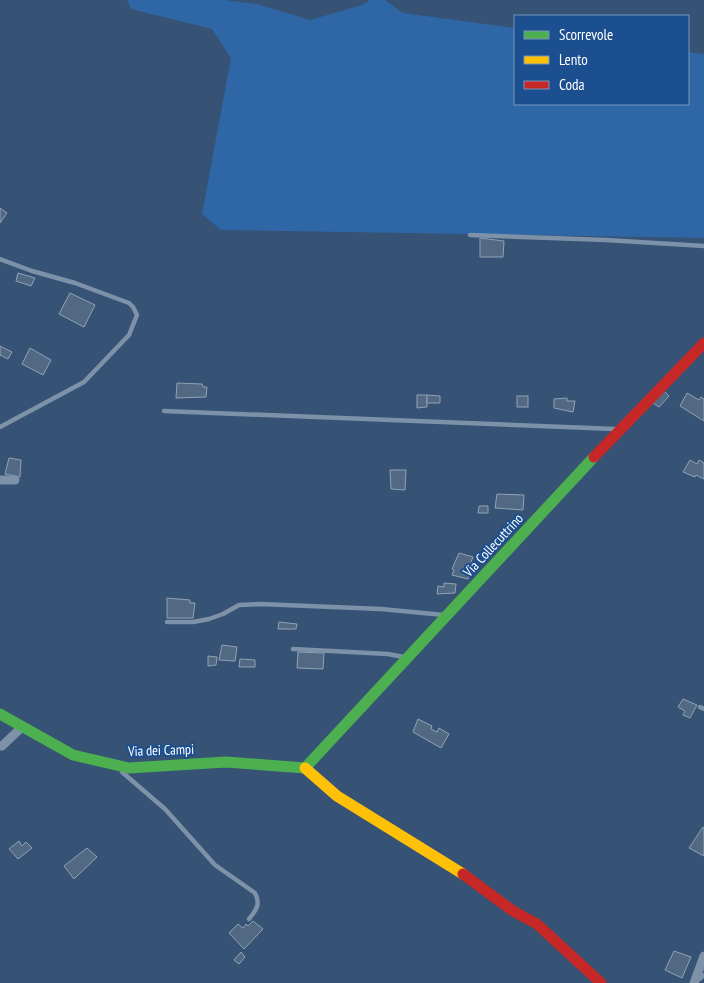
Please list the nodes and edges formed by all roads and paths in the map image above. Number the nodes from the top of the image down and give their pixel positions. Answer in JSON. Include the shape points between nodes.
{"nodes":[{"id":1,"x":470,"y":235,"type":"dead end"},
{"id":2,"x":704,"y":246,"type":"edge"},
{"id":3,"x":0,"y":259,"type":"edge"},
{"id":4,"x":704,"y":343,"type":"edge"},
{"id":5,"x":164,"y":411,"type":"dead end"},
{"id":6,"x":0,"y":427,"type":"edge"},
{"id":7,"x":620,"y":429,"type":"junction"},
{"id":8,"x":0,"y":480,"type":"edge"},
{"id":9,"x":15,"y":480,"type":"dead end"},
{"id":10,"x":448,"y":616,"type":"junction"},
{"id":11,"x":167,"y":622,"type":"dead end"},
{"id":12,"x":293,"y":649,"type":"dead end"},
{"id":13,"x":408,"y":658,"type":"junction"},
{"id":14,"x":0,"y":714,"type":"edge"},
{"id":15,"x":22,"y":727,"type":"junction"},
{"id":16,"x":0,"y":746,"type":"edge"},
{"id":17,"x":114,"y":764,"type":"junction"},
{"id":18,"x":305,"y":768,"type":"junction"},
{"id":19,"x":249,"y":919,"type":"dead end"},
{"id":20,"x":704,"y":956,"type":"edge"},
{"id":21,"x":704,"y":975,"type":"edge"},
{"id":22,"x":601,"y":983,"type":"edge"},
{"id":23,"x":695,"y":983,"type":"edge"}],
"edges":[{"from":1,"to":2,"type":"lane"},
{"from":3,"to":6,"type":"lane","via":[[129,303],[137,315],[129,335],[84,382]]},
{"from":4,"to":7,"type":"street","name":"Via Collecuttrino"},
{"from":5,"to":7,"type":"lane"},
{"from":7,"to":10,"type":"street","name":"Via Collecuttrino"},
{"from":8,"to":9,"type":"street"},
{"from":10,"to":11,"type":"lane","via":[[260,604],[239,605],[209,619]]},
{"from":10,"to":13,"type":"street","name":"Via Collecuttrino"},
{"from":12,"to":13,"type":"lane","via":[[398,654]]},
{"from":13,"to":18,"type":"street","name":"Via Collecuttrino"},
{"from":14,"to":15,"type":"street","name":"Via dei Campi"},
{"from":15,"to":16,"type":"street"},
{"from":15,"to":17,"type":"street","name":"Via dei Campi","via":[[73,755]]},
{"from":17,"to":18,"type":"street","name":"Via dei Campi","via":[[129,768],[226,762]]},
{"from":17,"to":19,"type":"lane","via":[[165,809],[215,865],[254,893],[258,906]]},
{"from":18,"to":22,"type":"street","via":[[337,796],[434,855],[513,911],[537,924]]},
{"from":20,"to":23,"type":"street"},
{"from":21,"to":23,"type":"lane"}]}
